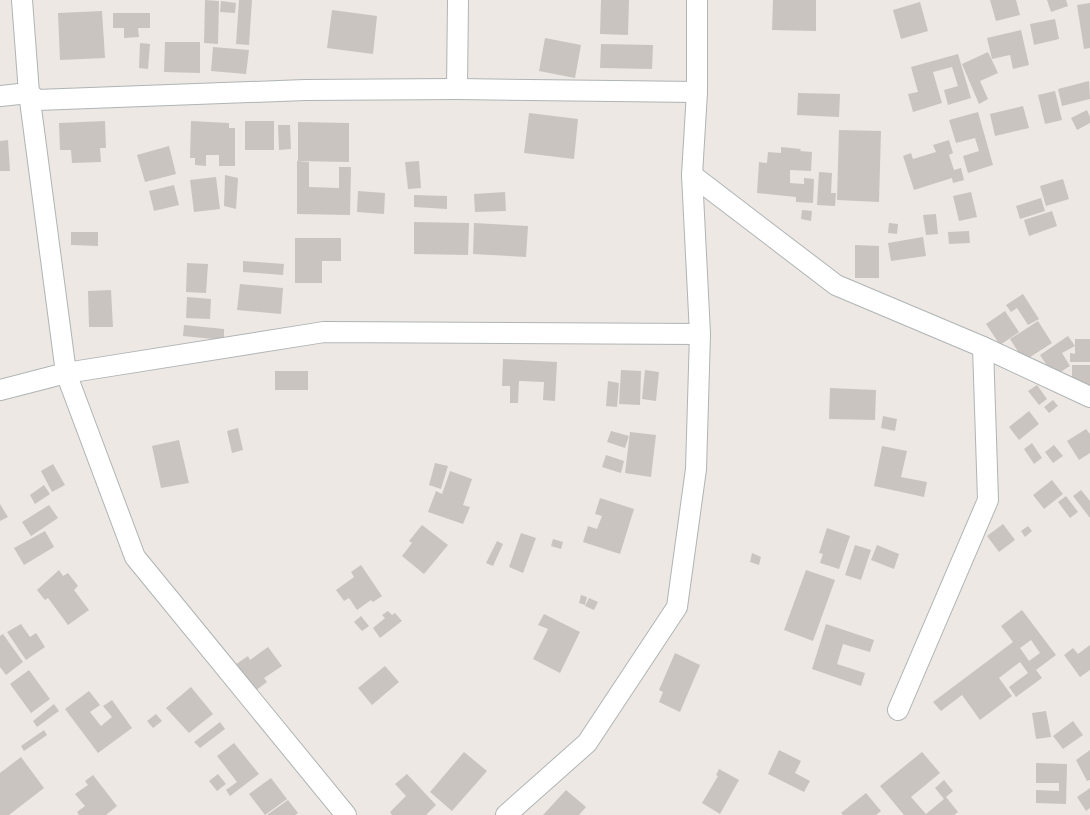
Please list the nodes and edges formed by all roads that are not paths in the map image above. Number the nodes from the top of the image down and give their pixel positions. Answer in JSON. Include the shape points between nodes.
{"nodes":[{"id":1,"x":22,"y":0,"type":"edge"},
{"id":2,"x":458,"y":0,"type":"edge"},
{"id":3,"x":697,"y":0,"type":"edge"},
{"id":4,"x":458,"y":89,"type":"junction"},
{"id":5,"x":697,"y":92,"type":"junction"},
{"id":6,"x":29,"y":93,"type":"junction"},
{"id":7,"x":0,"y":96,"type":"edge"},
{"id":8,"x":692,"y":175,"type":"junction"},
{"id":9,"x":700,"y":334,"type":"junction"},
{"id":10,"x":983,"y":347,"type":"junction"},
{"id":11,"x":66,"y":374,"type":"junction"},
{"id":12,"x":0,"y":390,"type":"edge"},
{"id":13,"x":1090,"y":397,"type":"edge"},
{"id":14,"x":898,"y":710,"type":"dead end"},
{"id":15,"x":346,"y":815,"type":"edge"},
{"id":16,"x":506,"y":815,"type":"edge"}],
"edges":[{"from":1,"to":6,"type":"street"},
{"from":2,"to":4,"type":"street"},
{"from":3,"to":5,"type":"street"},
{"from":4,"to":5,"type":"street"},
{"from":4,"to":6,"type":"street","via":[[305,90],[37,100]]},
{"from":5,"to":8,"type":"street"},
{"from":6,"to":7,"type":"street"},
{"from":6,"to":11,"type":"street"},
{"from":8,"to":9,"type":"street"},
{"from":8,"to":10,"type":"street","via":[[836,285]]},
{"from":9,"to":11,"type":"street","via":[[324,332]]},
{"from":9,"to":16,"type":"street","via":[[696,469],[677,607],[587,743]]},
{"from":10,"to":13,"type":"street"},
{"from":10,"to":14,"type":"street","via":[[988,500]]},
{"from":11,"to":12,"type":"street"},
{"from":11,"to":15,"type":"street","via":[[135,557]]}]}
